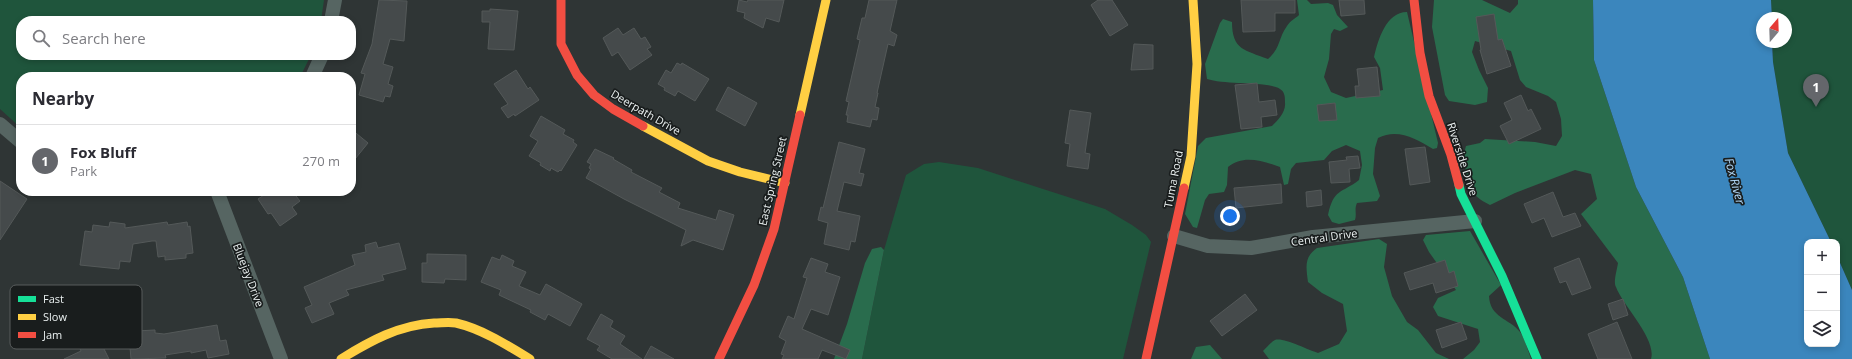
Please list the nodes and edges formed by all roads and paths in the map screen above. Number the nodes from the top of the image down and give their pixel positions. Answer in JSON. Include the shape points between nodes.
{"nodes":[{"id":1,"x":335,"y":0,"type":"edge"},
{"id":2,"x":561,"y":0,"type":"edge"},
{"id":3,"x":826,"y":0,"type":"edge"},
{"id":4,"x":1193,"y":0,"type":"edge"},
{"id":5,"x":1414,"y":0,"type":"edge"},
{"id":6,"x":332,"y":16,"type":"edge"},
{"id":7,"x":320,"y":60,"type":"edge"},
{"id":8,"x":314,"y":72,"type":"edge"},
{"id":9,"x":0,"y":124,"type":"edge"},
{"id":10,"x":16,"y":138,"type":"edge"},
{"id":11,"x":785,"y":183,"type":"junction"},
{"id":12,"x":219,"y":196,"type":"edge"},
{"id":13,"x":1475,"y":221,"type":"junction"},
{"id":14,"x":1174,"y":236,"type":"junction"},
{"id":15,"x":281,"y":359,"type":"edge"},
{"id":16,"x":341,"y":359,"type":"edge"},
{"id":17,"x":530,"y":359,"type":"edge"},
{"id":18,"x":719,"y":359,"type":"edge"},
{"id":19,"x":1146,"y":359,"type":"edge"},
{"id":20,"x":1537,"y":359,"type":"edge"}],
"edges":[{"from":1,"to":6,"type":"street"},
{"from":2,"to":11,"type":"street","name":"Deerpath Drive","via":[[562,44],[577,75],[594,95],[613,109],[708,161]]},
{"from":3,"to":11,"type":"street","name":"East Spring Street"},
{"from":4,"to":14,"type":"street","name":"Tuma Road","via":[[1197,64],[1191,156]]},
{"from":5,"to":13,"type":"street","name":"Riverside Drive","via":[[1420,53],[1429,96],[1451,155],[1461,194]]},
{"from":7,"to":8,"type":"street"},
{"from":9,"to":10,"type":"street"},
{"from":11,"to":18,"type":"street","name":"East Spring Street","via":[[774,229],[754,285]]},
{"from":12,"to":15,"type":"street","name":"Bluejay Drive"},
{"from":13,"to":14,"type":"street","name":"Central Drive","via":[[1313,237],[1251,248],[1208,246]]},
{"from":13,"to":20,"type":"street","name":"Riverside Drive","via":[[1502,276]]},
{"from":14,"to":19,"type":"street","name":"Tuma Road"},
{"from":16,"to":17,"type":"street","via":[[384,334],[430,323],[457,323],[489,335]]}]}
